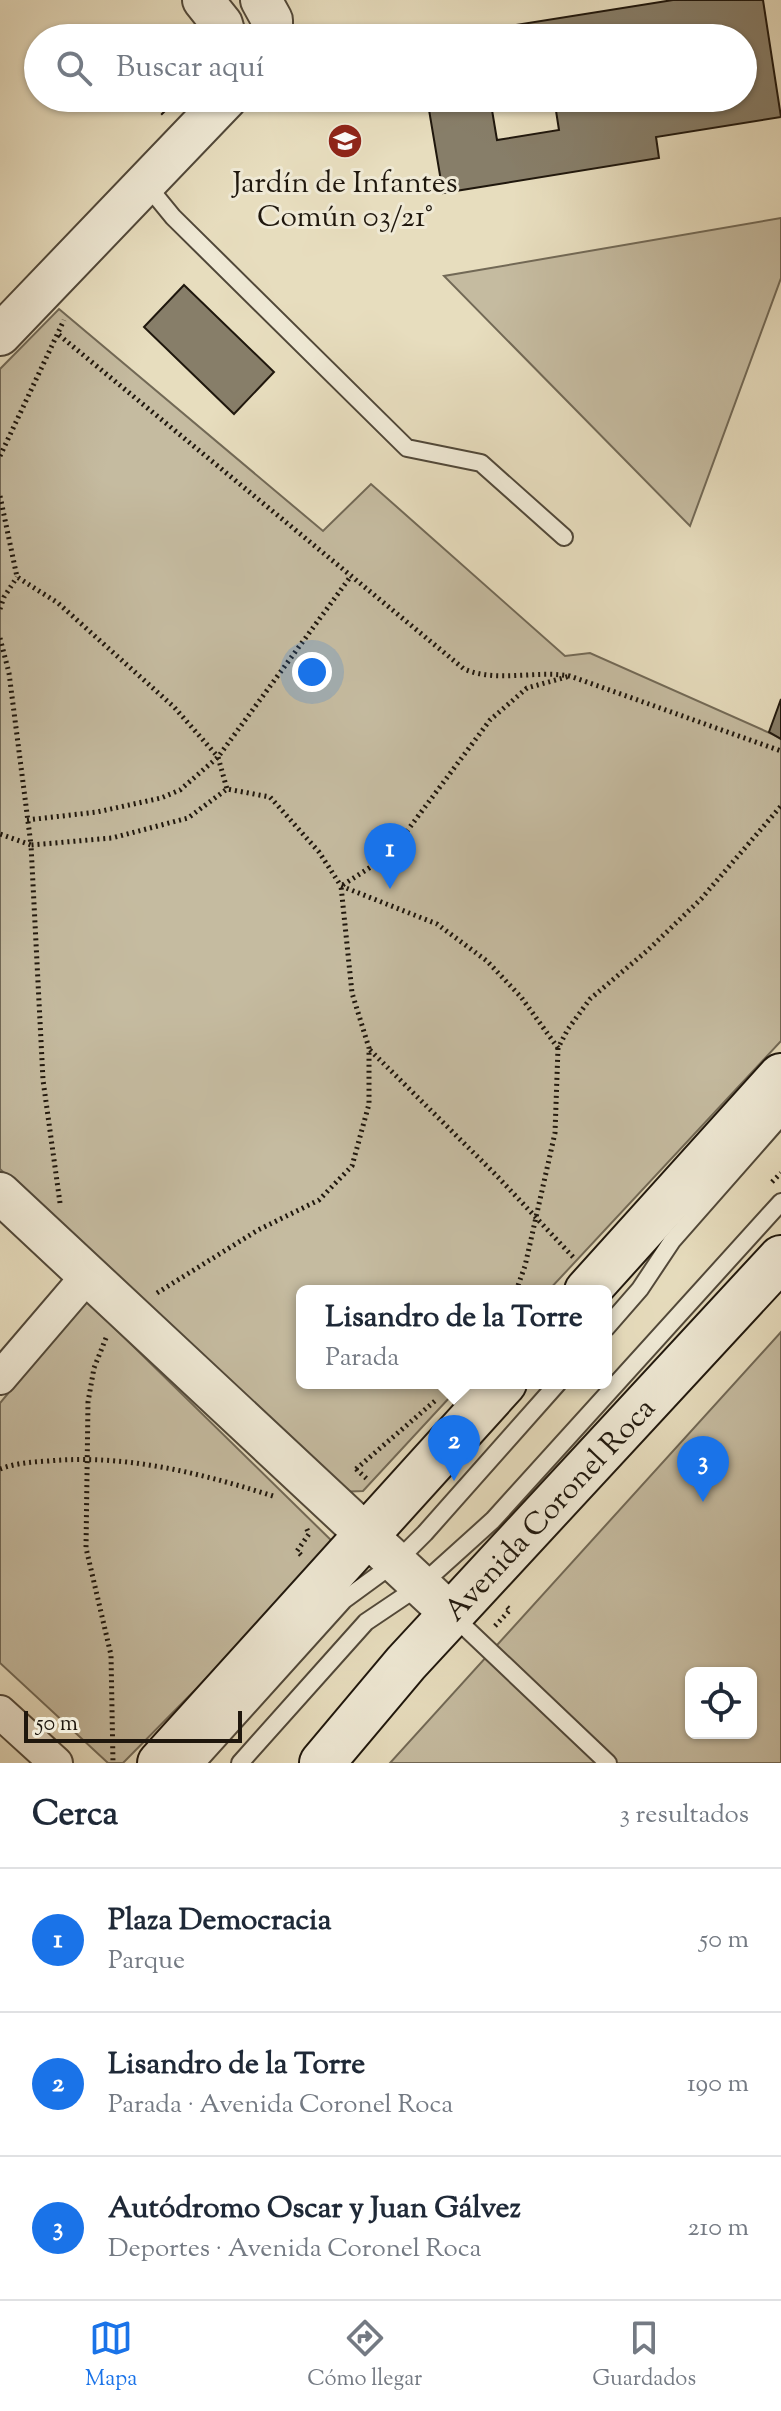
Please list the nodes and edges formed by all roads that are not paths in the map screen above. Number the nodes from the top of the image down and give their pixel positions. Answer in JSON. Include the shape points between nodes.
{"nodes":[{"id":1,"x":203,"y":0,"type":"edge"},
{"id":2,"x":261,"y":0,"type":"edge"},
{"id":3,"x":222,"y":24,"type":"edge"},
{"id":4,"x":272,"y":24,"type":"edge"},
{"id":5,"x":213,"y":112,"type":"edge"},
{"id":6,"x":145,"y":183,"type":"junction"},
{"id":7,"x":0,"y":335,"type":"edge"},
{"id":8,"x":564,"y":537,"type":"dead end"},
{"id":9,"x":781,"y":1076,"type":"edge"},
{"id":10,"x":781,"y":1117,"type":"edge"},
{"id":11,"x":0,"y":1193,"type":"edge"},
{"id":12,"x":781,"y":1202,"type":"edge"},
{"id":13,"x":781,"y":1258,"type":"edge"},
{"id":14,"x":89,"y":1274,"type":"junction"},
{"id":15,"x":592,"y":1285,"type":"edge"},
{"id":16,"x":612,"y":1321,"type":"edge"},
{"id":17,"x":0,"y":1378,"type":"edge"},
{"id":18,"x":500,"y":1389,"type":"edge"},
{"id":19,"x":553,"y":1389,"type":"edge"},
{"id":20,"x":612,"y":1389,"type":"edge"},
{"id":21,"x":612,"y":1389,"type":"edge"},
{"id":22,"x":395,"y":1561,"type":"junction"},
{"id":23,"x":451,"y":1614,"type":"junction"},
{"id":24,"x":0,"y":1712,"type":"edge"},
{"id":25,"x":56,"y":1763,"type":"edge"},
{"id":26,"x":160,"y":1763,"type":"edge"},
{"id":27,"x":197,"y":1763,"type":"edge"},
{"id":28,"x":240,"y":1763,"type":"edge"},
{"id":29,"x":322,"y":1763,"type":"edge"},
{"id":30,"x":608,"y":1763,"type":"edge"}],
"edges":[{"from":1,"to":3,"type":"street"},
{"from":2,"to":4,"type":"street"},
{"from":5,"to":6,"type":"street"},
{"from":6,"to":7,"type":"street"},
{"from":6,"to":8,"type":"lane","via":[[407,448],[481,463]]},
{"from":9,"to":15,"type":"main road"},
{"from":10,"to":16,"type":"lane","via":[[672,1241]]},
{"from":11,"to":14,"type":"street"},
{"from":12,"to":21,"type":"lane"},
{"from":13,"to":23,"type":"main road","name":"Avenida Coronel Roca"},
{"from":14,"to":17,"type":"street"},
{"from":14,"to":22,"type":"street"},
{"from":18,"to":22,"type":"main road"},
{"from":19,"to":22,"type":"lane"},
{"from":20,"to":22,"type":"lane","via":[[493,1520]]},
{"from":22,"to":23,"type":"street"},
{"from":22,"to":26,"type":"main road"},
{"from":22,"to":27,"type":"lane","via":[[344,1600]]},
{"from":22,"to":28,"type":"lane","via":[[366,1622]]},
{"from":23,"to":29,"type":"main road","name":"Avenida Coronel Roca"},
{"from":23,"to":30,"type":"lane"},
{"from":24,"to":25,"type":"street"}]}
